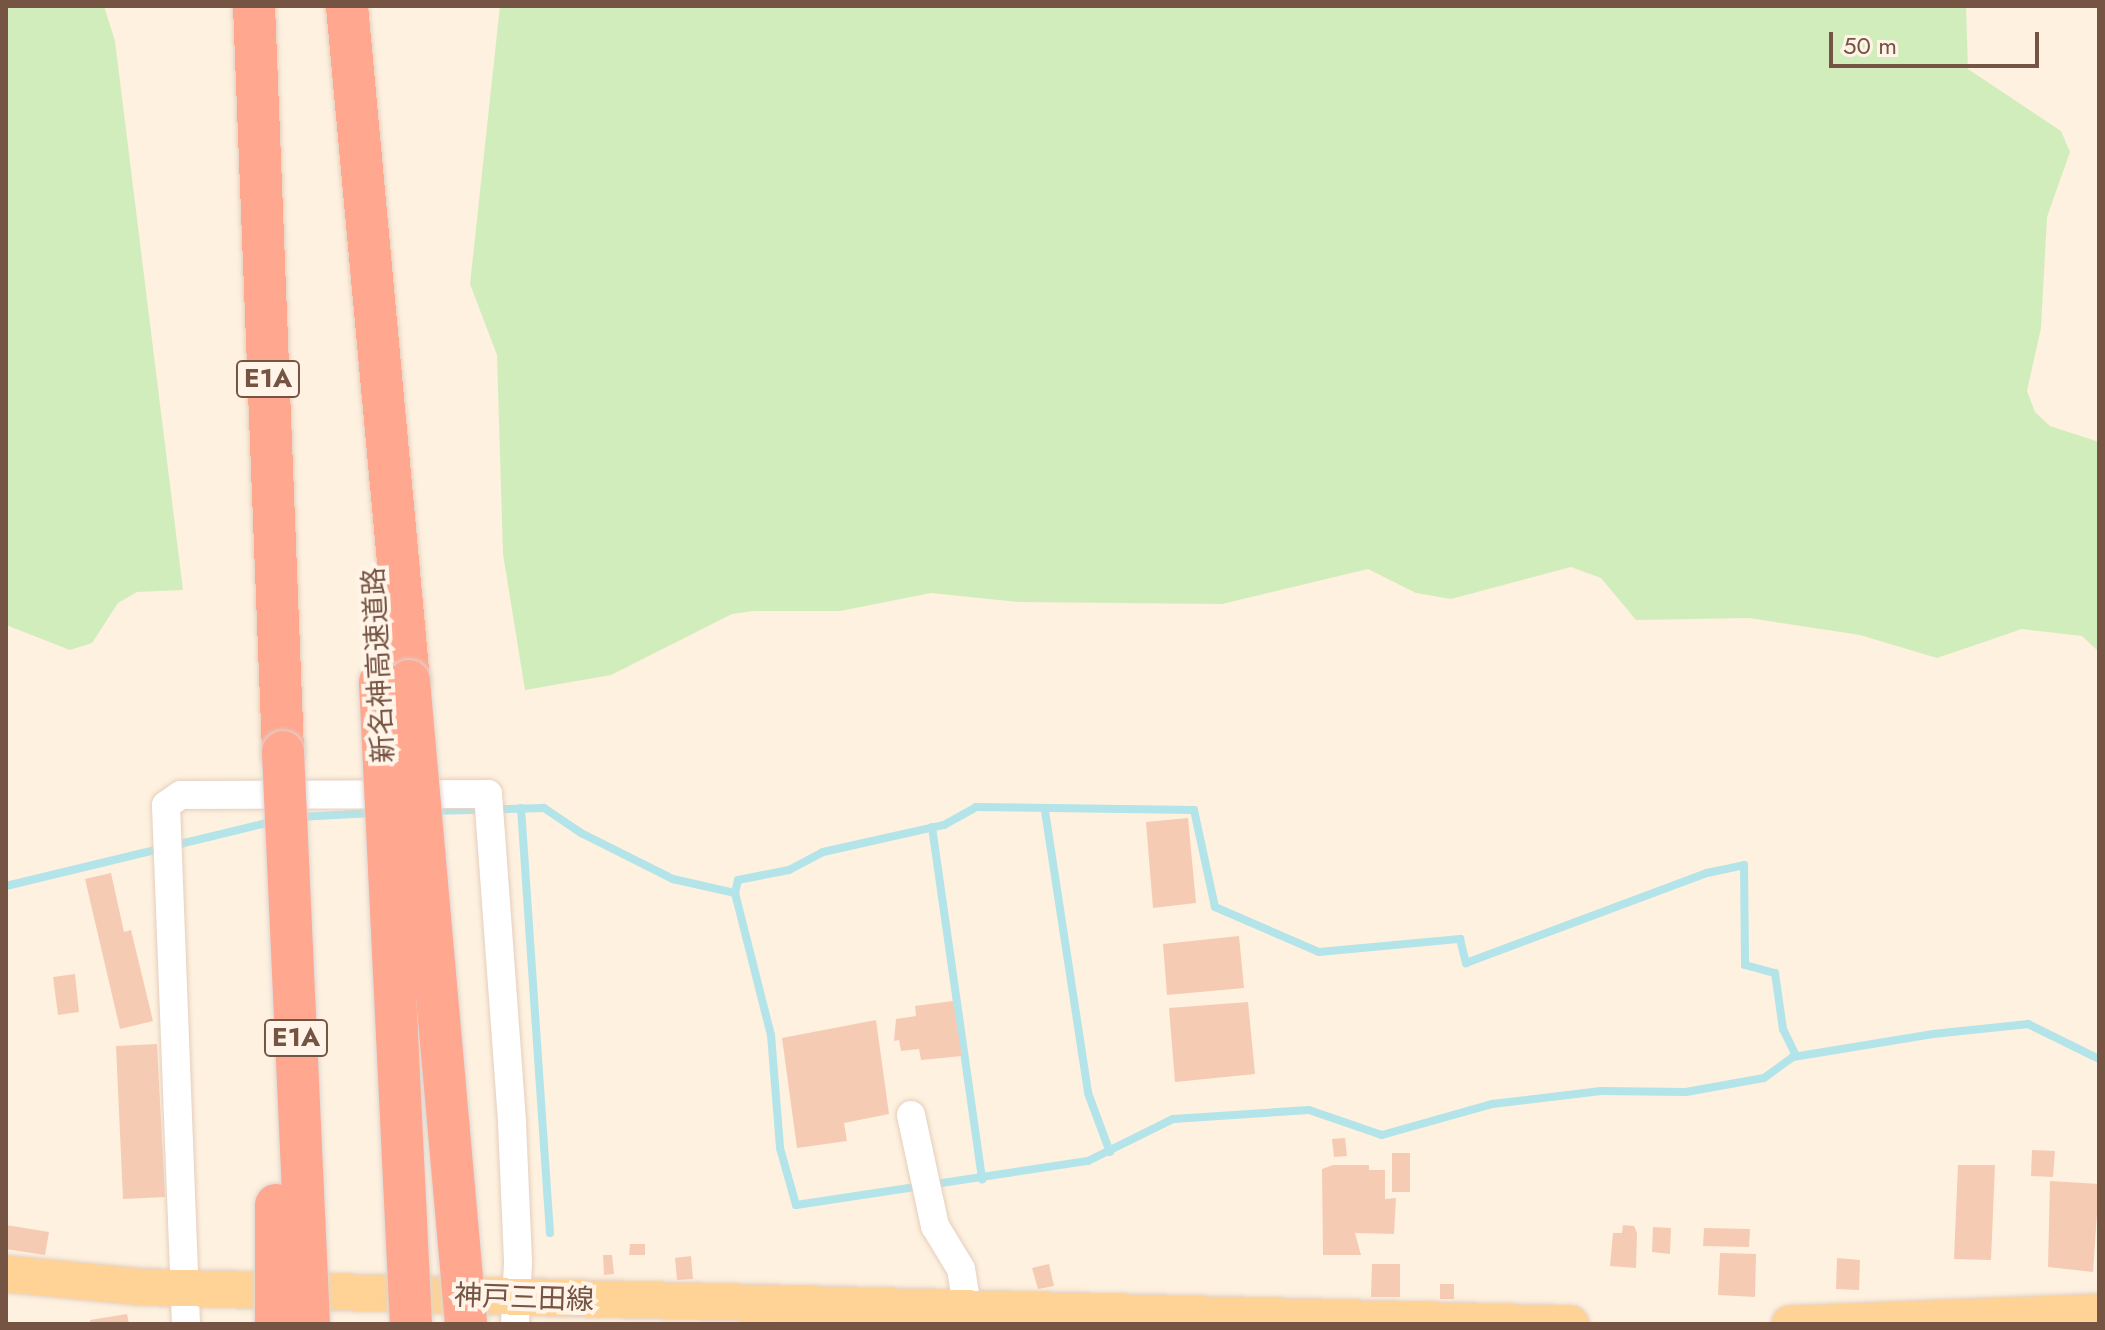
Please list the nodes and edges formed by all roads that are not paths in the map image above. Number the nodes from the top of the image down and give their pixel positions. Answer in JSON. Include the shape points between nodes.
{"nodes":[{"id":1,"x":254,"y":6,"type":"edge"},
{"id":2,"x":346,"y":6,"type":"edge"},
{"id":3,"x":394,"y":682,"type":"junction"},
{"id":4,"x":283,"y":752,"type":"junction"},
{"id":5,"x":911,"y":1115,"type":"dead end"},
{"id":6,"x":6,"y":1274,"type":"edge"},
{"id":7,"x":183,"y":1288,"type":"junction"},
{"id":8,"x":515,"y":1311,"type":"edge"},
{"id":9,"x":968,"y":1312,"type":"junction"},
{"id":10,"x":2099,"y":1312,"type":"edge"},
{"id":11,"x":795,"y":1315,"type":"edge"},
{"id":12,"x":1067,"y":1319,"type":"edge"},
{"id":13,"x":1313,"y":1322,"type":"edge"},
{"id":14,"x":186,"y":1324,"type":"edge"},
{"id":15,"x":276,"y":1324,"type":"edge"},
{"id":16,"x":309,"y":1324,"type":"edge"},
{"id":17,"x":411,"y":1324,"type":"edge"},
{"id":18,"x":466,"y":1324,"type":"edge"},
{"id":19,"x":1571,"y":1324,"type":"edge"},
{"id":20,"x":1790,"y":1324,"type":"edge"}],
"edges":[{"from":1,"to":4,"type":"highway","number":"E1A"},
{"from":2,"to":3,"type":"highway","name":"新名神高速道路"},
{"from":3,"to":17,"type":"highway","name":"新名神高速道路","bridge":true},
{"from":3,"to":18,"type":"highway","bridge":true},
{"from":4,"to":15,"type":"highway","bridge":true,"via":[[276,883]]},
{"from":4,"to":16,"type":"highway","number":"E1A","bridge":true},
{"from":5,"to":9,"type":"street","via":[[935,1226],[961,1269]]},
{"from":6,"to":7,"type":"main road","name":"神戸三田線"},
{"from":7,"to":8,"type":"main road","name":"神戸三田線"},
{"from":7,"to":8,"type":"street","via":[[166,805],[181,795],[488,794],[512,1123]]},
{"from":7,"to":14,"type":"street"},
{"from":8,"to":11,"type":"main road","name":"神戸三田線"},
{"from":9,"to":11,"type":"main road","name":"神戸三田線"},
{"from":9,"to":12,"type":"main road","name":"神戸三田線"},
{"from":10,"to":20,"type":"main road"},
{"from":12,"to":13,"type":"main road","name":"神戸三田線"},
{"from":13,"to":19,"type":"main road","name":"神戸三田線"}]}
